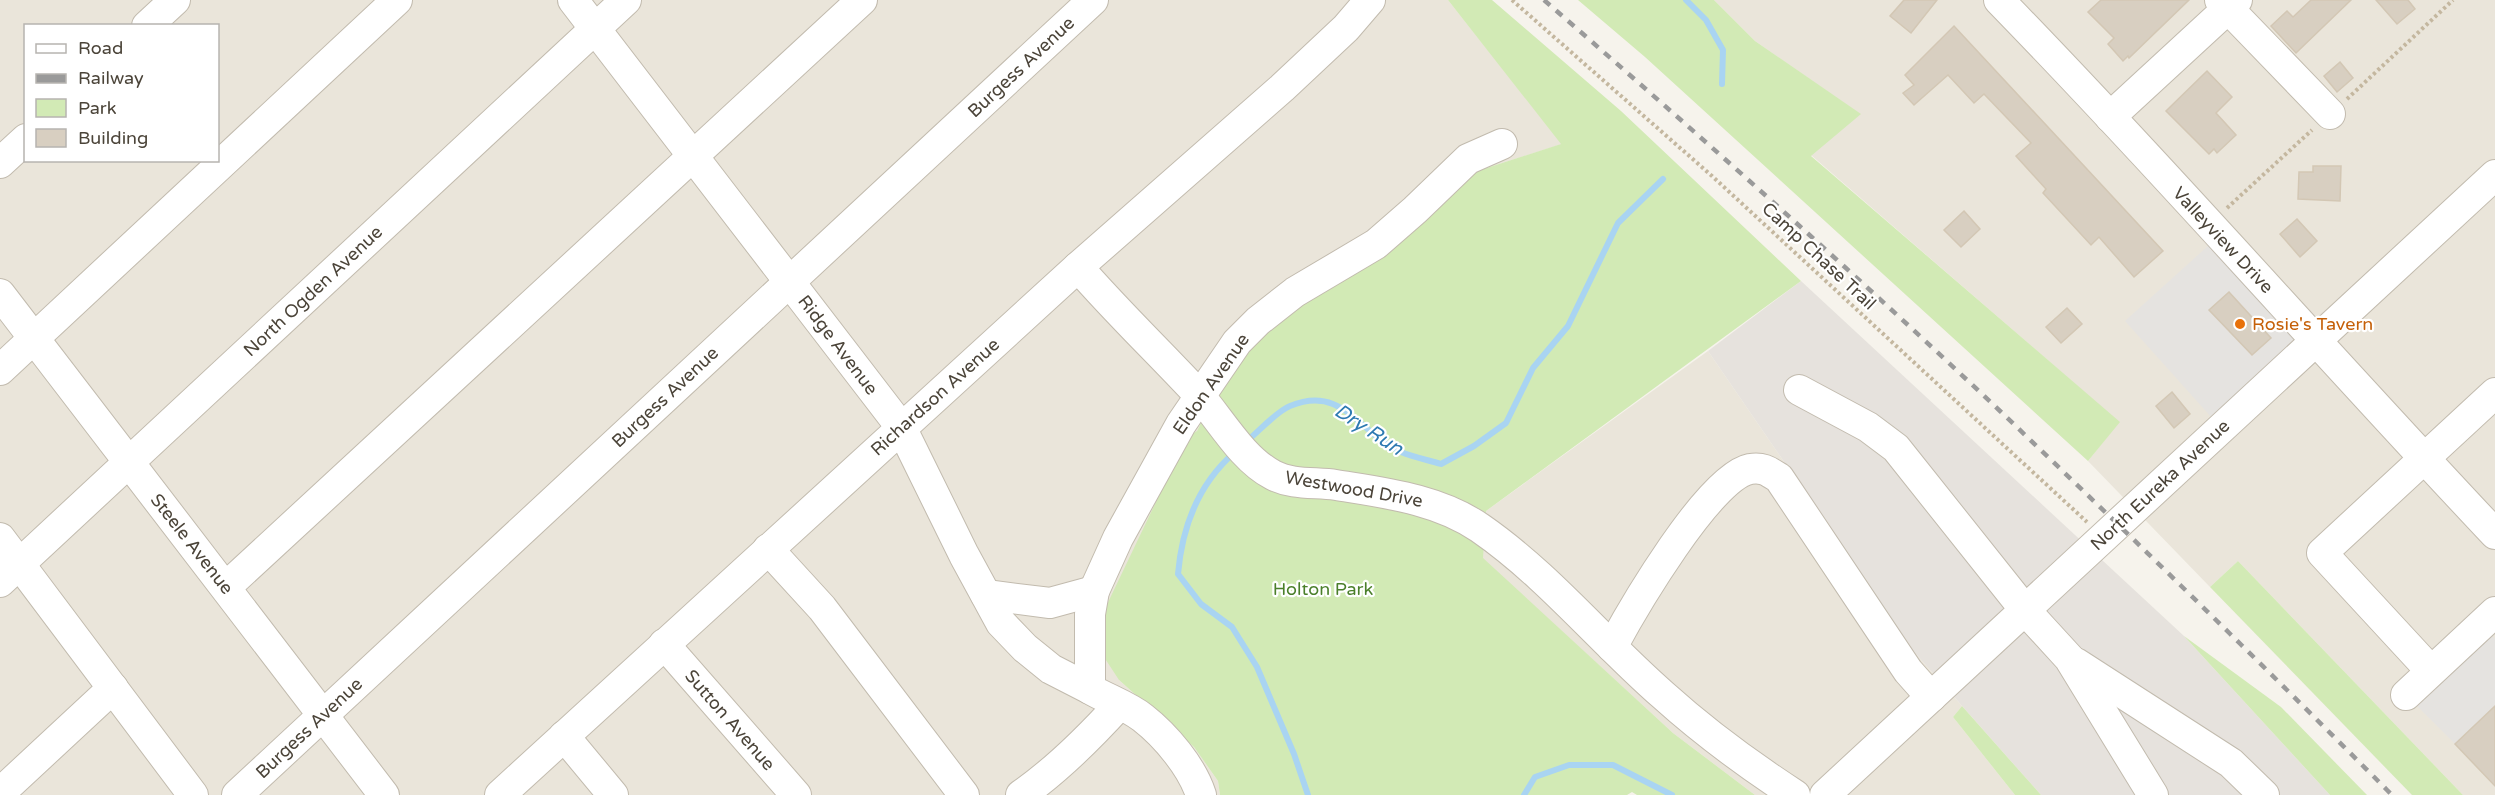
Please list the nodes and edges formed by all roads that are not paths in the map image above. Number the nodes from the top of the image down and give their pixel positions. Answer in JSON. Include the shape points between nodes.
{"nodes":[{"id":1,"x":175,"y":0,"type":"edge"},
{"id":2,"x":397,"y":0,"type":"edge"},
{"id":3,"x":573,"y":0,"type":"edge"},
{"id":4,"x":626,"y":0,"type":"edge"},
{"id":5,"x":862,"y":0,"type":"edge"},
{"id":6,"x":1093,"y":0,"type":"edge"},
{"id":7,"x":1370,"y":0,"type":"edge"},
{"id":8,"x":1999,"y":0,"type":"edge"},
{"id":9,"x":2228,"y":3,"type":"edge"},
{"id":10,"x":149,"y":24,"type":"edge"},
{"id":11,"x":595,"y":29,"type":"junction"},
{"id":12,"x":2330,"y":114,"type":"dead end"},
{"id":13,"x":2110,"y":117,"type":"junction"},
{"id":14,"x":24,"y":141,"type":"edge"},
{"id":15,"x":1502,"y":144,"type":"dead end"},
{"id":16,"x":694,"y":156,"type":"junction"},
{"id":17,"x":0,"y":163,"type":"edge"},
{"id":18,"x":2495,"y":175,"type":"edge"},
{"id":19,"x":1078,"y":267,"type":"junction"},
{"id":20,"x":790,"y":281,"type":"junction"},
{"id":21,"x":0,"y":294,"type":"edge"},
{"id":22,"x":34,"y":339,"type":"junction"},
{"id":23,"x":2316,"y":342,"type":"junction"},
{"id":24,"x":0,"y":370,"type":"edge"},
{"id":25,"x":1799,"y":390,"type":"dead end"},
{"id":26,"x":2495,"y":393,"type":"edge"},
{"id":27,"x":1199,"y":396,"type":"junction"},
{"id":28,"x":901,"y":427,"type":"junction"},
{"id":29,"x":2424,"y":459,"type":"junction"},
{"id":30,"x":129,"y":462,"type":"junction"},
{"id":31,"x":2495,"y":534,"type":"edge"},
{"id":32,"x":0,"y":538,"type":"edge"},
{"id":33,"x":768,"y":549,"type":"junction"},
{"id":34,"x":10,"y":572,"type":"edge"},
{"id":35,"x":226,"y":587,"type":"junction"},
{"id":36,"x":1094,"y":591,"type":"junction"},
{"id":37,"x":986,"y":595,"type":"junction"},
{"id":38,"x":2025,"y":610,"type":"junction"},
{"id":39,"x":2495,"y":612,"type":"edge"},
{"id":40,"x":664,"y":644,"type":"junction"},
{"id":41,"x":1612,"y":647,"type":"junction"},
{"id":42,"x":2069,"y":658,"type":"junction"},
{"id":43,"x":2431,"y":671,"type":"junction"},
{"id":44,"x":113,"y":688,"type":"junction"},
{"id":45,"x":1090,"y":689,"type":"junction"},
{"id":46,"x":2406,"y":694,"type":"dead end"},
{"id":47,"x":1931,"y":697,"type":"junction"},
{"id":48,"x":1119,"y":705,"type":"junction"},
{"id":49,"x":323,"y":715,"type":"junction"},
{"id":50,"x":564,"y":736,"type":"junction"},
{"id":51,"x":0,"y":794,"type":"edge"},
{"id":52,"x":1023,"y":794,"type":"edge"},
{"id":53,"x":1827,"y":794,"type":"edge"},
{"id":54,"x":193,"y":795,"type":"edge"},
{"id":55,"x":237,"y":795,"type":"edge"},
{"id":56,"x":384,"y":795,"type":"edge"},
{"id":57,"x":500,"y":795,"type":"edge"},
{"id":58,"x":613,"y":795,"type":"edge"},
{"id":59,"x":795,"y":795,"type":"edge"},
{"id":60,"x":964,"y":795,"type":"edge"},
{"id":61,"x":1201,"y":795,"type":"edge"},
{"id":62,"x":1795,"y":795,"type":"edge"},
{"id":63,"x":2153,"y":795,"type":"edge"},
{"id":64,"x":2265,"y":795,"type":"edge"}],
"edges":[{"from":1,"to":10,"type":"street"},
{"from":2,"to":22,"type":"street"},
{"from":3,"to":11,"type":"street","name":"Ridge Avenue"},
{"from":4,"to":11,"type":"street","name":"North Ogden Avenue"},
{"from":5,"to":16,"type":"street"},
{"from":6,"to":20,"type":"street","name":"Burgess Avenue"},
{"from":7,"to":19,"type":"street","name":"Richardson Avenue","via":[[1282,88]]},
{"from":8,"to":13,"type":"street","name":"Valleyview Drive"},
{"from":9,"to":12,"type":"street"},
{"from":9,"to":13,"type":"street"},
{"from":11,"to":16,"type":"street","name":"Ridge Avenue"},
{"from":11,"to":30,"type":"street","name":"North Ogden Avenue"},
{"from":13,"to":23,"type":"street","name":"Valleyview Drive"},
{"from":14,"to":17,"type":"street"},
{"from":15,"to":27,"type":"street","name":"Eldon Avenue","via":[[1468,159],[1376,244],[1295,292],[1258,321],[1237,342]]},
{"from":16,"to":20,"type":"street","name":"Ridge Avenue"},
{"from":16,"to":35,"type":"street"},
{"from":18,"to":23,"type":"street","name":"North Eureka Avenue"},
{"from":19,"to":27,"type":"street","name":"Westwood Drive"},
{"from":19,"to":28,"type":"street","name":"Richardson Avenue"},
{"from":20,"to":28,"type":"street","name":"Ridge Avenue"},
{"from":20,"to":49,"type":"street","name":"Burgess Avenue"},
{"from":21,"to":22,"type":"street","name":"Steele Avenue"},
{"from":22,"to":24,"type":"street"},
{"from":22,"to":30,"type":"street","name":"Steele Avenue"},
{"from":23,"to":29,"type":"street","name":"Valleyview Drive"},
{"from":23,"to":38,"type":"street","name":"North Eureka Avenue"},
{"from":25,"to":38,"type":"street","via":[[1868,427],[1896,448]]},
{"from":26,"to":29,"type":"street"},
{"from":27,"to":36,"type":"street","name":"Eldon Avenue","via":[[1118,538]]},
{"from":27,"to":41,"type":"street","name":"Westwood Drive","via":[[1226,430],[1272,475],[1431,503],[1469,521],[1505,545]]},
{"from":28,"to":33,"type":"street","name":"Richardson Avenue"},
{"from":28,"to":37,"type":"street","name":"Ridge Avenue"},
{"from":29,"to":31,"type":"street","name":"Valleyview Drive"},
{"from":29,"to":43,"type":"street","via":[[2322,553]]},
{"from":30,"to":34,"type":"street","name":"North Ogden Avenue"},
{"from":30,"to":35,"type":"street","name":"Steele Avenue"},
{"from":32,"to":34,"type":"street"},
{"from":33,"to":40,"type":"street","name":"Richardson Avenue"},
{"from":33,"to":60,"type":"street","via":[[822,608]]},
{"from":34,"to":44,"type":"street"},
{"from":35,"to":49,"type":"street","name":"Steele Avenue"},
{"from":36,"to":37,"type":"street","via":[[1050,603]]},
{"from":36,"to":45,"type":"street","name":"Eldon Avenue","via":[[1090,614]]},
{"from":37,"to":45,"type":"street","name":"Ridge Avenue","via":[[1002,623],[1025,648],[1051,669]]},
{"from":38,"to":42,"type":"street"},
{"from":38,"to":47,"type":"street","name":"North Eureka Avenue"},
{"from":39,"to":43,"type":"street"},
{"from":40,"to":50,"type":"street","name":"Richardson Avenue"},
{"from":40,"to":59,"type":"street","name":"Sutton Avenue"},
{"from":41,"to":47,"type":"street","via":[[1635,604],[1693,520],[1730,479],[1747,470],[1764,468],[1779,478],[1908,670]]},
{"from":41,"to":62,"type":"street","name":"Westwood Drive","via":[[1735,754]]},
{"from":42,"to":63,"type":"street"},
{"from":42,"to":64,"type":"street","via":[[2231,763]]},
{"from":43,"to":46,"type":"street"},
{"from":44,"to":51,"type":"street"},
{"from":44,"to":54,"type":"street"},
{"from":45,"to":48,"type":"street"},
{"from":47,"to":53,"type":"street","name":"North Eureka Avenue"},
{"from":48,"to":52,"type":"street","via":[[1085,741]]},
{"from":48,"to":61,"type":"street","via":[[1143,717],[1183,759]]},
{"from":49,"to":55,"type":"street","name":"Burgess Avenue"},
{"from":49,"to":56,"type":"street","name":"Steele Avenue"},
{"from":50,"to":57,"type":"street","name":"Richardson Avenue"},
{"from":50,"to":58,"type":"street"}]}
